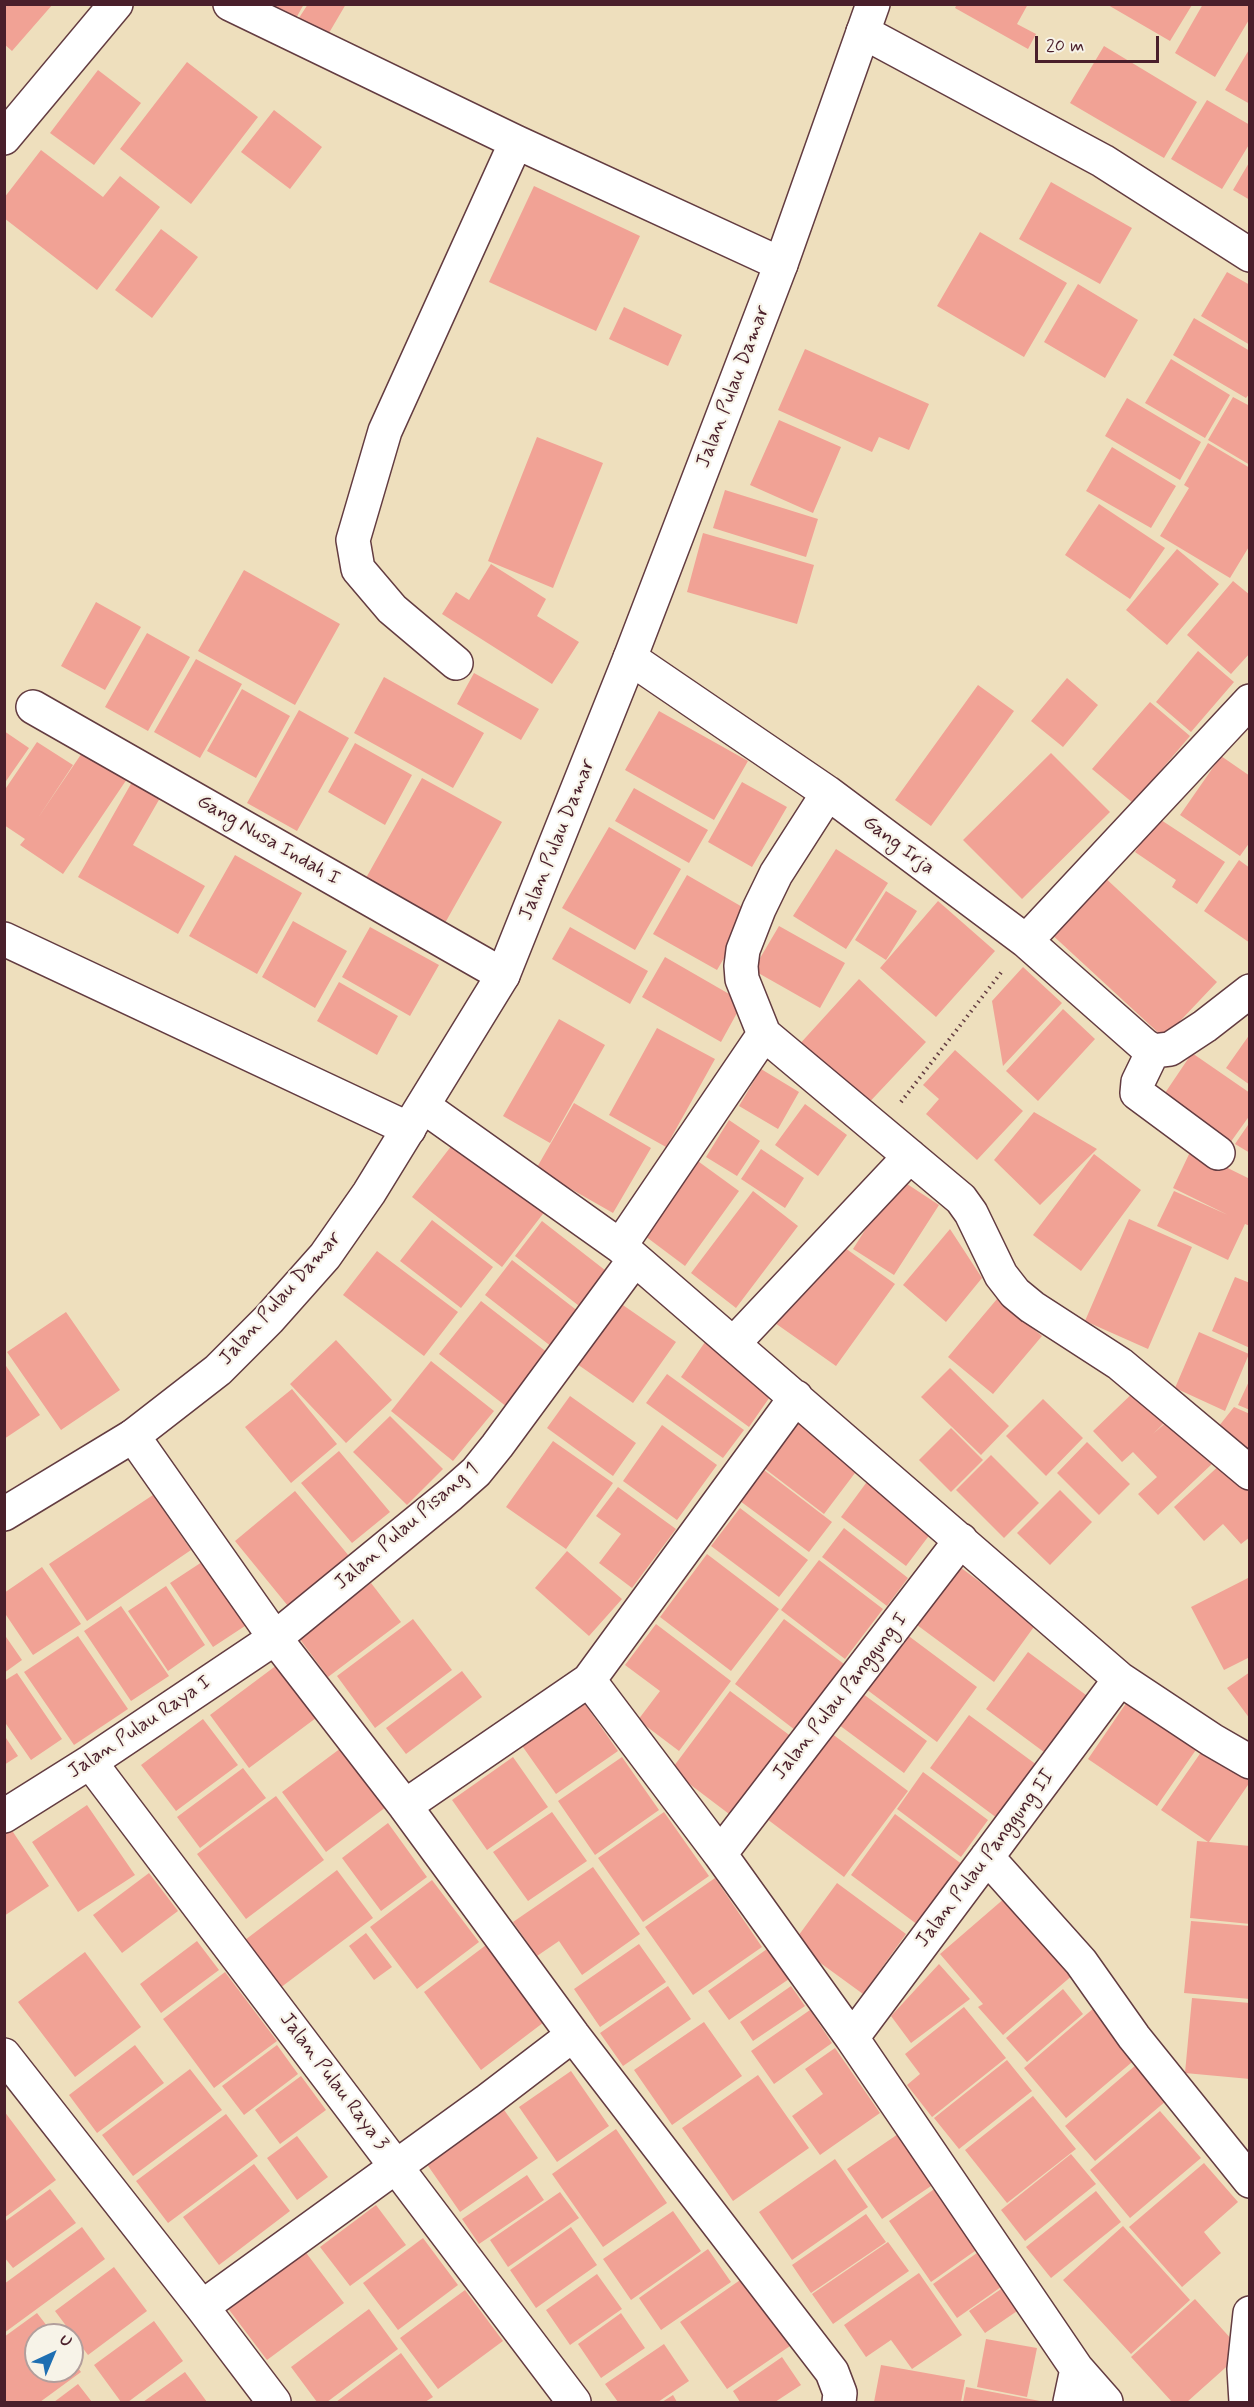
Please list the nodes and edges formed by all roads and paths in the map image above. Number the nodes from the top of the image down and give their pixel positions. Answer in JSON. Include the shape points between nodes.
{"nodes":[{"id":1,"x":116,"y":4,"type":"edge"},
{"id":2,"x":230,"y":4,"type":"edge"},
{"id":3,"x":868,"y":18,"type":"edge"},
{"id":4,"x":4,"y":138,"type":"edge"},
{"id":5,"x":516,"y":142,"type":"junction"},
{"id":6,"x":1250,"y":255,"type":"edge"},
{"id":7,"x":782,"y":264,"type":"junction"},
{"id":8,"x":630,"y":658,"type":"junction"},
{"id":9,"x":456,"y":663,"type":"dead end"},
{"id":10,"x":1250,"y":700,"type":"edge"},
{"id":11,"x":33,"y":707,"type":"dead end"},
{"id":12,"x":828,"y":793,"type":"junction"},
{"id":13,"x":4,"y":939,"type":"edge"},
{"id":14,"x":1026,"y":941,"type":"junction"},
{"id":15,"x":503,"y":975,"type":"junction"},
{"id":16,"x":1250,"y":991,"type":"edge"},
{"id":17,"x":764,"y":1034,"type":"junction"},
{"id":18,"x":1153,"y":1051,"type":"junction"},
{"id":19,"x":416,"y":1118,"type":"junction"},
{"id":20,"x":878,"y":1130,"type":"junction"},
{"id":21,"x":1218,"y":1153,"type":"dead end"},
{"id":22,"x":910,"y":1156,"type":"junction"},
{"id":23,"x":627,"y":1253,"type":"junction"},
{"id":24,"x":734,"y":1343,"type":"junction"},
{"id":25,"x":796,"y":1397,"type":"junction"},
{"id":26,"x":133,"y":1436,"type":"junction"},
{"id":27,"x":1250,"y":1473,"type":"edge"},
{"id":28,"x":4,"y":1514,"type":"edge"},
{"id":29,"x":961,"y":1540,"type":"junction"},
{"id":30,"x":275,"y":1638,"type":"junction"},
{"id":31,"x":1120,"y":1679,"type":"junction"},
{"id":32,"x":589,"y":1680,"type":"junction"},
{"id":33,"x":1250,"y":1761,"type":"edge"},
{"id":34,"x":90,"y":1762,"type":"junction"},
{"id":35,"x":405,"y":1806,"type":"junction"},
{"id":36,"x":4,"y":1816,"type":"edge"},
{"id":37,"x":720,"y":1854,"type":"junction"},
{"id":38,"x":987,"y":1857,"type":"junction"},
{"id":39,"x":573,"y":2035,"type":"junction"},
{"id":40,"x":852,"y":2038,"type":"junction"},
{"id":41,"x":7,"y":2065,"type":"edge"},
{"id":42,"x":395,"y":2165,"type":"junction"},
{"id":43,"x":1250,"y":2181,"type":"edge"},
{"id":44,"x":202,"y":2307,"type":"junction"},
{"id":45,"x":1250,"y":2313,"type":"edge"},
{"id":46,"x":1077,"y":2369,"type":"junction"},
{"id":47,"x":274,"y":2403,"type":"edge"},
{"id":48,"x":574,"y":2403,"type":"edge"},
{"id":49,"x":839,"y":2403,"type":"edge"},
{"id":50,"x":1070,"y":2403,"type":"edge"},
{"id":51,"x":1106,"y":2403,"type":"edge"},
{"id":52,"x":1246,"y":2403,"type":"edge"}],
"edges":[{"from":1,"to":4,"type":"street"},
{"from":2,"to":5,"type":"street"},
{"from":3,"to":6,"type":"street","via":[[1103,160]]},
{"from":3,"to":7,"type":"street","name":"Jalan Pulau Damar"},
{"from":5,"to":7,"type":"street"},
{"from":5,"to":9,"type":"street","via":[[386,430],[352,540],[358,569],[392,609]]},
{"from":7,"to":8,"type":"street","name":"Jalan Pulau Damar"},
{"from":8,"to":12,"type":"street","name":"Gang Irja"},
{"from":8,"to":15,"type":"street","name":"Jalan Pulau Damar"},
{"from":10,"to":14,"type":"street"},
{"from":11,"to":15,"type":"street","name":"Gang Nusa Indah I"},
{"from":12,"to":14,"type":"street","name":"Gang Irja"},
{"from":12,"to":17,"type":"street","via":[[776,874],[743,950],[742,979]]},
{"from":13,"to":19,"type":"street"},
{"from":14,"to":18,"type":"street","name":"Gang Irja"},
{"from":14,"to":20,"type":"path"},
{"from":15,"to":19,"type":"street","name":"Jalan Pulau Damar"},
{"from":16,"to":18,"type":"street","via":[[1170,1049]]},
{"from":17,"to":20,"type":"street"},
{"from":17,"to":23,"type":"street","name":"Jalan Pulau Pisang 1"},
{"from":18,"to":21,"type":"street","via":[[1137,1093]]},
{"from":19,"to":23,"type":"street"},
{"from":19,"to":26,"type":"street","name":"Jalan Pulau Damar","via":[[325,1256],[277,1310],[218,1370]]},
{"from":20,"to":22,"type":"street"},
{"from":22,"to":24,"type":"street"},
{"from":22,"to":27,"type":"street","via":[[966,1206],[1015,1293],[1120,1364]]},
{"from":23,"to":24,"type":"street"},
{"from":23,"to":30,"type":"street","name":"Jalan Pulau Pisang 1","via":[[476,1472]]},
{"from":24,"to":25,"type":"street"},
{"from":25,"to":29,"type":"street"},
{"from":25,"to":32,"type":"street"},
{"from":26,"to":28,"type":"street","name":"Jalan Pulau Damar"},
{"from":26,"to":30,"type":"street"},
{"from":29,"to":31,"type":"street"},
{"from":29,"to":37,"type":"street","name":"Jalan Pulau Panggung I"},
{"from":30,"to":34,"type":"street","name":"Jalan Pulau Raya I"},
{"from":30,"to":35,"type":"street"},
{"from":31,"to":33,"type":"street"},
{"from":31,"to":38,"type":"street","name":"Jalan Pulau Panggung II"},
{"from":32,"to":35,"type":"street"},
{"from":32,"to":37,"type":"street"},
{"from":34,"to":36,"type":"street","name":"Jalan Pulau Raya I"},
{"from":34,"to":42,"type":"street","name":"Jalan Pulau Raya 3"},
{"from":35,"to":39,"type":"street"},
{"from":37,"to":40,"type":"street"},
{"from":38,"to":40,"type":"street","name":"Jalan Pulau Panggung II"},
{"from":38,"to":43,"type":"street","via":[[1081,1962],[1134,2037]]},
{"from":39,"to":42,"type":"street"},
{"from":39,"to":49,"type":"street","via":[[832,2372],[840,2393]]},
{"from":40,"to":46,"type":"street"},
{"from":41,"to":44,"type":"street"},
{"from":42,"to":44,"type":"street"},
{"from":42,"to":48,"type":"street","name":"Jalan Pulau Raya 3"},
{"from":44,"to":47,"type":"street"},
{"from":45,"to":52,"type":"street","via":[[1244,2369]]},
{"from":46,"to":50,"type":"street"},
{"from":46,"to":51,"type":"street"}]}
